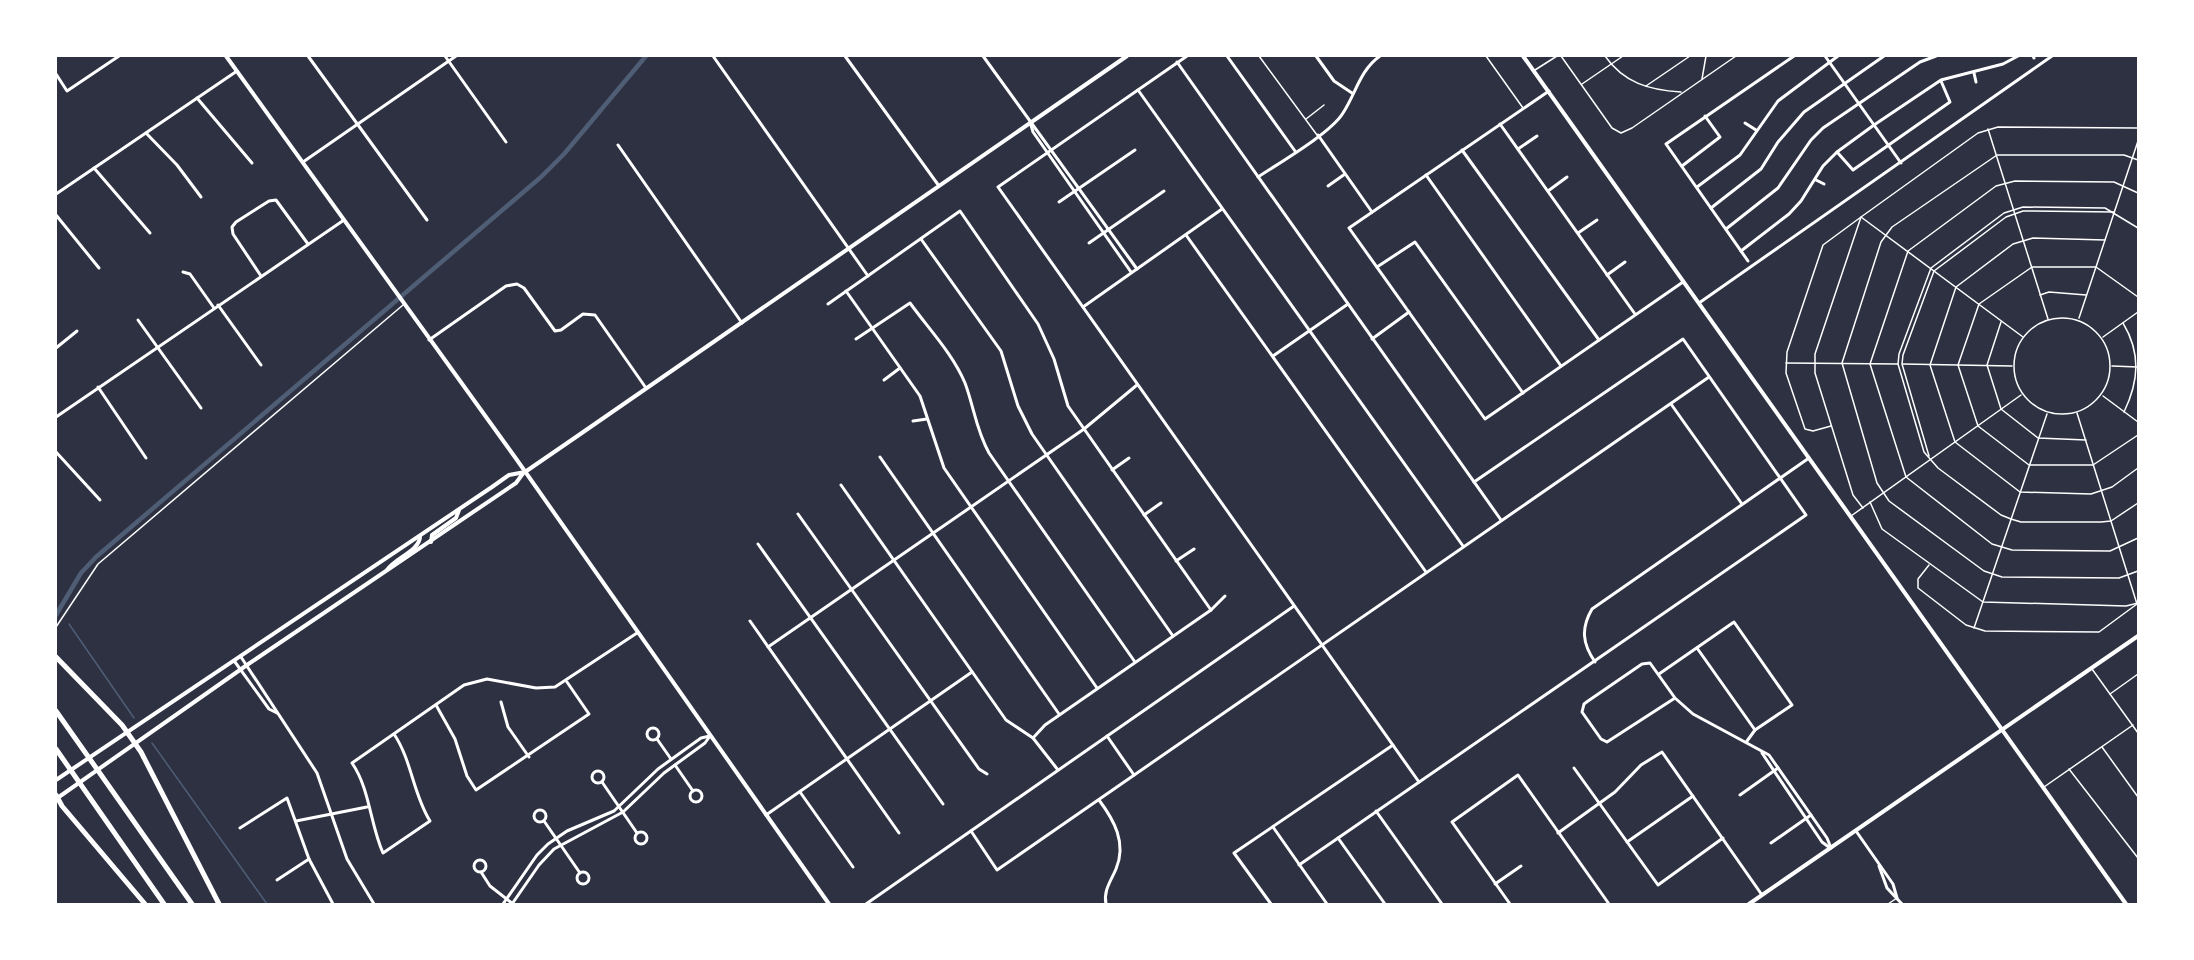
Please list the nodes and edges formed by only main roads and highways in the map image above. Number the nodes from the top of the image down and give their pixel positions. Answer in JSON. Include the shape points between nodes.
{"nodes":[{"id":1,"x":226,"y":56,"type":"edge"},
{"id":2,"x":1127,"y":56,"type":"edge"},
{"id":3,"x":1523,"y":56,"type":"edge"},
{"id":4,"x":525,"y":472,"type":"junction"},
{"id":5,"x":459,"y":509,"type":"junction"},
{"id":6,"x":420,"y":536,"type":"junction"},
{"id":7,"x":431,"y":542,"type":"junction"},
{"id":8,"x":384,"y":573,"type":"junction"},
{"id":9,"x":2139,"y":636,"type":"edge"},
{"id":10,"x":56,"y":657,"type":"edge"},
{"id":11,"x":56,"y":711,"type":"edge"},
{"id":12,"x":2003,"y":731,"type":"junction"},
{"id":13,"x":127,"y":732,"type":"junction"},
{"id":14,"x":136,"y":745,"type":"junction"},
{"id":15,"x":56,"y":749,"type":"edge"},
{"id":16,"x":56,"y":780,"type":"edge"},
{"id":17,"x":56,"y":797,"type":"edge"},
{"id":18,"x":145,"y":904,"type":"edge"},
{"id":19,"x":164,"y":904,"type":"edge"},
{"id":20,"x":192,"y":904,"type":"edge"},
{"id":21,"x":219,"y":904,"type":"edge"},
{"id":22,"x":829,"y":904,"type":"edge"},
{"id":23,"x":1749,"y":904,"type":"edge"},
{"id":24,"x":2126,"y":904,"type":"edge"}],
"edges":[{"from":1,"to":4,"type":"main road"},
{"from":2,"to":4,"type":"main road"},
{"from":3,"to":12,"type":"main road"},
{"from":4,"to":5,"type":"main road","via":[[509,475]]},
{"from":4,"to":7,"type":"main road","via":[[516,483]]},
{"from":4,"to":22,"type":"main road"},
{"from":5,"to":6,"type":"main road"},
{"from":5,"to":7,"type":"main road","via":[[456,518],[432,535]]},
{"from":6,"to":8,"type":"main road","via":[[418,544],[392,562]]},
{"from":6,"to":13,"type":"main road"},
{"from":7,"to":8,"type":"main road"},
{"from":8,"to":14,"type":"main road"},
{"from":9,"to":12,"type":"main road"},
{"from":10,"to":13,"type":"highway"},
{"from":11,"to":20,"type":"highway"},
{"from":12,"to":23,"type":"main road"},
{"from":12,"to":24,"type":"main road"},
{"from":13,"to":14,"type":"highway"},
{"from":13,"to":16,"type":"main road"},
{"from":14,"to":17,"type":"main road"},
{"from":14,"to":21,"type":"highway"},
{"from":15,"to":19,"type":"highway"},
{"from":17,"to":18,"type":"highway"}]}
